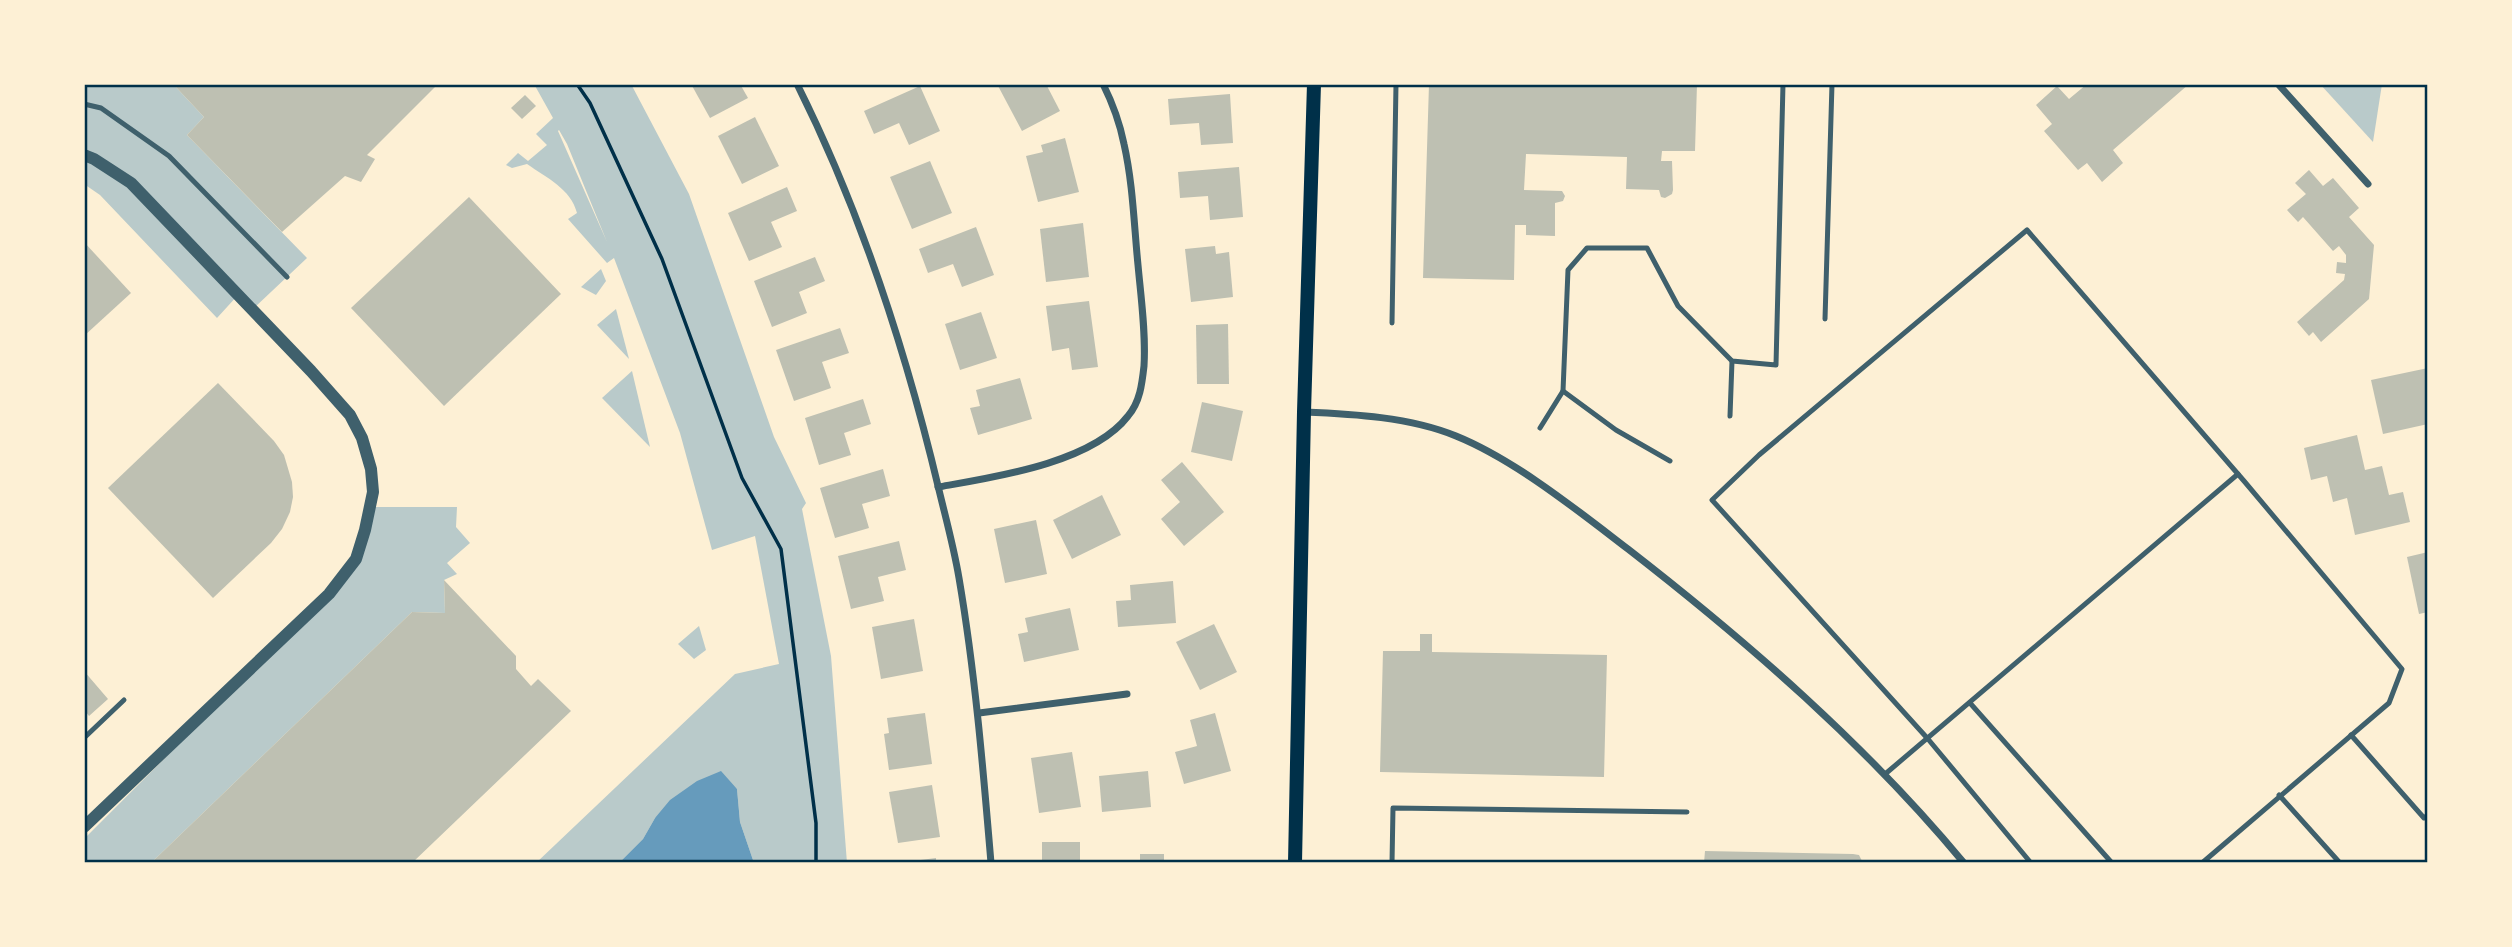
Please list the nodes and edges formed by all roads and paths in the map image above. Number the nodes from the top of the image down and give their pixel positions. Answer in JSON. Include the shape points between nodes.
{"nodes":[{"id":1,"x":577,"y":84,"type":"edge"},
{"id":2,"x":797,"y":84,"type":"edge"},
{"id":3,"x":1103,"y":84,"type":"edge"},
{"id":4,"x":1314,"y":84,"type":"edge"},
{"id":5,"x":1396,"y":84,"type":"edge"},
{"id":6,"x":1783,"y":84,"type":"edge"},
{"id":7,"x":1832,"y":84,"type":"edge"},
{"id":8,"x":2278,"y":84,"type":"edge"},
{"id":9,"x":84,"y":104,"type":"edge"},
{"id":10,"x":84,"y":155,"type":"edge"},
{"id":11,"x":2368,"y":184,"type":"dead end"},
{"id":12,"x":287,"y":277,"type":"dead end"},
{"id":13,"x":1825,"y":318,"type":"dead end"},
{"id":14,"x":1392,"y":323,"type":"dead end"},
{"id":15,"x":1732,"y":361,"type":"junction"},
{"id":16,"x":1563,"y":391,"type":"junction"},
{"id":17,"x":1304,"y":412,"type":"junction"},
{"id":18,"x":1730,"y":416,"type":"dead end"},
{"id":19,"x":1540,"y":428,"type":"dead end"},
{"id":20,"x":1670,"y":461,"type":"dead end"},
{"id":21,"x":2238,"y":474,"type":"junction"},
{"id":22,"x":938,"y":487,"type":"junction"},
{"id":23,"x":1127,"y":694,"type":"dead end"},
{"id":24,"x":124,"y":700,"type":"dead end"},
{"id":25,"x":1970,"y":703,"type":"junction"},
{"id":26,"x":979,"y":713,"type":"junction"},
{"id":27,"x":2351,"y":735,"type":"junction"},
{"id":28,"x":84,"y":738,"type":"edge"},
{"id":29,"x":1927,"y":739,"type":"junction"},
{"id":30,"x":1884,"y":775,"type":"junction"},
{"id":31,"x":2279,"y":795,"type":"junction"},
{"id":32,"x":1687,"y":812,"type":"dead end"},
{"id":33,"x":2428,"y":816,"type":"edge"},
{"id":34,"x":84,"y":827,"type":"edge"},
{"id":35,"x":817,"y":863,"type":"edge"},
{"id":36,"x":991,"y":863,"type":"edge"},
{"id":37,"x":1295,"y":863,"type":"edge"},
{"id":38,"x":1392,"y":863,"type":"edge"},
{"id":39,"x":1965,"y":863,"type":"edge"},
{"id":40,"x":2031,"y":863,"type":"edge"},
{"id":41,"x":2112,"y":863,"type":"edge"},
{"id":42,"x":2202,"y":863,"type":"edge"},
{"id":43,"x":2340,"y":863,"type":"edge"}],
"edges":[{"from":1,"to":35,"type":"path","via":[[662,259],[742,478],[781,549],[816,823]]},
{"from":2,"to":22,"type":"street","via":[[891,317],[920,408]]},
{"from":3,"to":22,"type":"street","via":[[1124,142],[1131,181],[1143,351],[1140,396],[1129,416],[1109,436],[1086,450]]},
{"from":4,"to":17,"type":"main road"},
{"from":5,"to":14,"type":"lane"},
{"from":6,"to":15,"type":"lane","via":[[1776,365]]},
{"from":7,"to":13,"type":"lane"},
{"from":8,"to":11,"type":"street"},
{"from":9,"to":12,"type":"lane","via":[[101,108],[169,156]]},
{"from":10,"to":34,"type":"street","via":[[133,185],[350,415],[362,438],[373,492],[356,559],[329,594]]},
{"from":15,"to":16,"type":"lane","via":[[1678,306],[1647,248],[1587,248],[1568,270]]},
{"from":15,"to":18,"type":"lane"},
{"from":16,"to":19,"type":"lane"},
{"from":16,"to":20,"type":"lane","via":[[1616,430]]},
{"from":17,"to":30,"type":"street","via":[[1414,424],[1488,451],[1573,506],[1708,611]]},
{"from":17,"to":37,"type":"main road"},
{"from":21,"to":25,"type":"lane"},
{"from":21,"to":27,"type":"lane","via":[[2402,669],[2389,703]]},
{"from":21,"to":29,"type":"lane","via":[[2027,230],[1759,455],[1712,500]]},
{"from":22,"to":26,"type":"street","via":[[959,576]]},
{"from":23,"to":26,"type":"street"},
{"from":24,"to":28,"type":"lane"},
{"from":25,"to":29,"type":"lane"},
{"from":25,"to":41,"type":"lane"},
{"from":26,"to":36,"type":"street"},
{"from":27,"to":31,"type":"lane"},
{"from":27,"to":33,"type":"lane","via":[[2424,818]]},
{"from":29,"to":30,"type":"lane"},
{"from":29,"to":40,"type":"lane"},
{"from":30,"to":39,"type":"street"},
{"from":31,"to":42,"type":"lane"},
{"from":31,"to":43,"type":"lane"},
{"from":32,"to":38,"type":"lane","via":[[1393,808]]}]}
